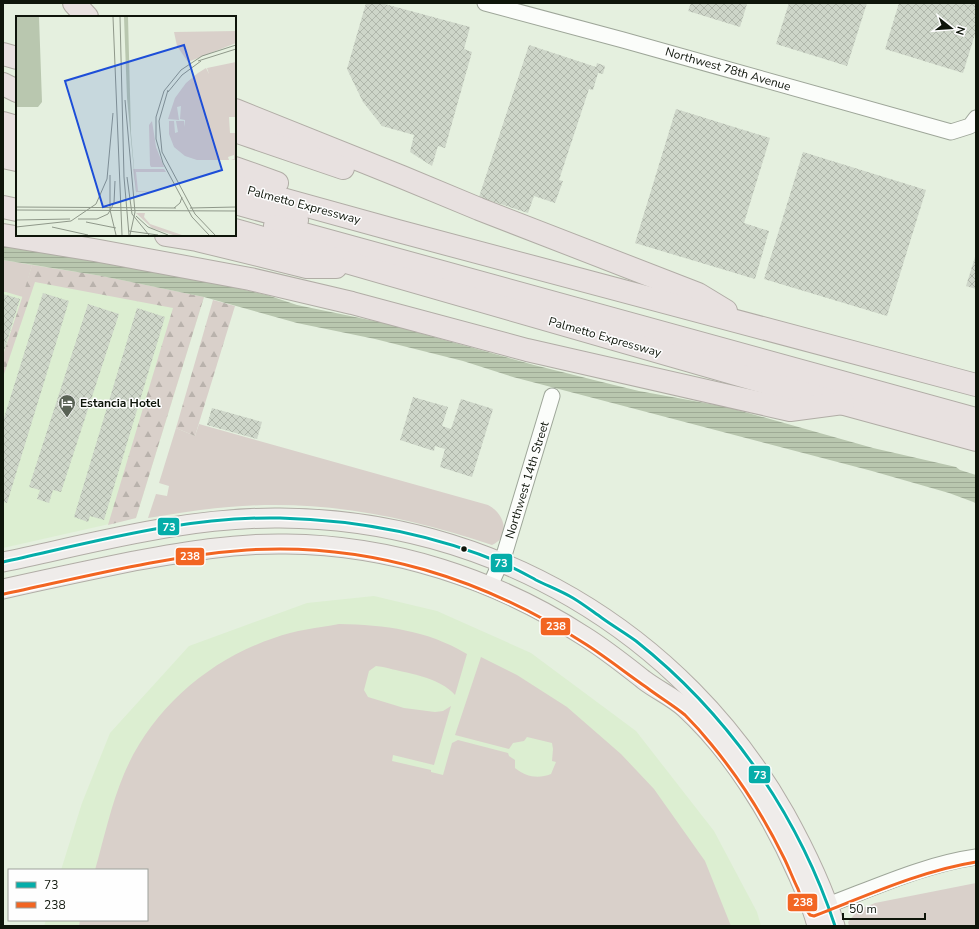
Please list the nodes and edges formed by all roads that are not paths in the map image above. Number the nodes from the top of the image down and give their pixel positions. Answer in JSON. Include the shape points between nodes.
{"nodes":[{"id":1,"x":74,"y":3,"type":"edge"},
{"id":2,"x":485,"y":3,"type":"edge"},
{"id":3,"x":86,"y":16,"type":"edge"},
{"id":4,"x":3,"y":54,"type":"edge"},
{"id":5,"x":16,"y":58,"type":"edge"},
{"id":6,"x":3,"y":84,"type":"edge"},
{"id":7,"x":16,"y":90,"type":"edge"},
{"id":8,"x":236,"y":111,"type":"edge"},
{"id":9,"x":973,"y":122,"type":"edge"},
{"id":10,"x":3,"y":123,"type":"edge"},
{"id":11,"x":16,"y":127,"type":"edge"},
{"id":12,"x":236,"y":131,"type":"edge"},
{"id":13,"x":3,"y":141,"type":"edge"},
{"id":14,"x":291,"y":141,"type":"junction"},
{"id":15,"x":16,"y":145,"type":"edge"},
{"id":16,"x":3,"y":157,"type":"edge"},
{"id":17,"x":16,"y":160,"type":"edge"},
{"id":18,"x":236,"y":170,"type":"edge"},
{"id":19,"x":3,"y":173,"type":"edge"},
{"id":20,"x":16,"y":176,"type":"edge"},
{"id":21,"x":236,"y":187,"type":"edge"},
{"id":22,"x":236,"y":203,"type":"edge"},
{"id":23,"x":3,"y":208,"type":"edge"},
{"id":24,"x":16,"y":210,"type":"edge"},
{"id":25,"x":236,"y":215,"type":"edge"},
{"id":26,"x":267,"y":218,"type":"junction"},
{"id":27,"x":236,"y":228,"type":"edge"},
{"id":28,"x":236,"y":230,"type":"edge"},
{"id":29,"x":3,"y":235,"type":"edge"},
{"id":30,"x":172,"y":236,"type":"edge"},
{"id":31,"x":210,"y":236,"type":"edge"},
{"id":32,"x":745,"y":323,"type":"junction"},
{"id":33,"x":976,"y":386,"type":"edge"},
{"id":34,"x":552,"y":396,"type":"dead end"},
{"id":35,"x":843,"y":403,"type":"junction"},
{"id":36,"x":976,"y":406,"type":"edge"},
{"id":37,"x":976,"y":419,"type":"edge"},
{"id":38,"x":976,"y":440,"type":"edge"},
{"id":39,"x":44,"y":553,"type":"junction"},
{"id":40,"x":3,"y":562,"type":"edge"},
{"id":41,"x":501,"y":562,"type":"junction"},
{"id":42,"x":102,"y":568,"type":"junction"},
{"id":43,"x":490,"y":586,"type":"junction"},
{"id":44,"x":3,"y":589,"type":"edge"},
{"id":45,"x":976,"y":857,"type":"edge"},
{"id":46,"x":815,"y":917,"type":"edge"},
{"id":47,"x":835,"y":926,"type":"edge"}],
"edges":[{"from":1,"to":3,"type":"highway"},
{"from":2,"to":9,"type":"street","name":"Northwest 78th Avenue","via":[[951,132]]},
{"from":4,"to":5,"type":"highway"},
{"from":6,"to":7,"type":"highway"},
{"from":8,"to":14,"type":"highway"},
{"from":10,"to":11,"type":"highway"},
{"from":12,"to":14,"type":"highway"},
{"from":13,"to":15,"type":"highway"},
{"from":14,"to":32,"type":"highway","via":[[400,188],[479,209],[698,294]]},
{"from":16,"to":17,"type":"highway"},
{"from":18,"to":26,"type":"highway"},
{"from":19,"to":20,"type":"highway"},
{"from":21,"to":26,"type":"highway","name":"Palmetto Expressway"},
{"from":22,"to":26,"type":"highway"},
{"from":23,"to":24,"type":"highway"},
{"from":25,"to":26,"type":"highway"},
{"from":26,"to":27,"type":"highway"},
{"from":26,"to":28,"type":"highway","name":"Palmetto Expressway"},
{"from":26,"to":32,"type":"highway","name":"Palmetto Expressway","via":[[301,203]]},
{"from":26,"to":35,"type":"highway","name":"Palmetto Expressway","via":[[363,268]]},
{"from":26,"to":36,"type":"highway"},
{"from":26,"to":37,"type":"highway"},
{"from":29,"to":35,"type":"highway","via":[[250,278],[527,350],[790,410]]},
{"from":30,"to":31,"type":"highway","via":[[197,240]]},
{"from":32,"to":33,"type":"highway","name":"Palmetto Expressway"},
{"from":34,"to":41,"type":"street","name":"Northwest 14th Street"},
{"from":35,"to":38,"type":"highway","name":"Palmetto Expressway"},
{"from":39,"to":40,"type":"main road"},
{"from":39,"to":41,"type":"main road","via":[[183,524],[230,519],[280,518],[328,520],[390,528],[464,547]]},
{"from":39,"to":42,"type":"main road","via":[[61,563]]},
{"from":41,"to":43,"type":"street","name":"Northwest 14th Street"},
{"from":41,"to":46,"type":"main road","via":[[561,591],[612,623],[660,660],[704,703],[744,750],[777,799],[803,847]]},
{"from":42,"to":43,"type":"main road","via":[[205,549],[251,544],[308,545],[395,556]]},
{"from":42,"to":44,"type":"main road"},
{"from":43,"to":46,"type":"main road","via":[[583,635],[683,706],[712,736],[745,779],[787,852]]},
{"from":45,"to":46,"type":"street","via":[[922,871]]},
{"from":46,"to":47,"type":"main road"}]}
